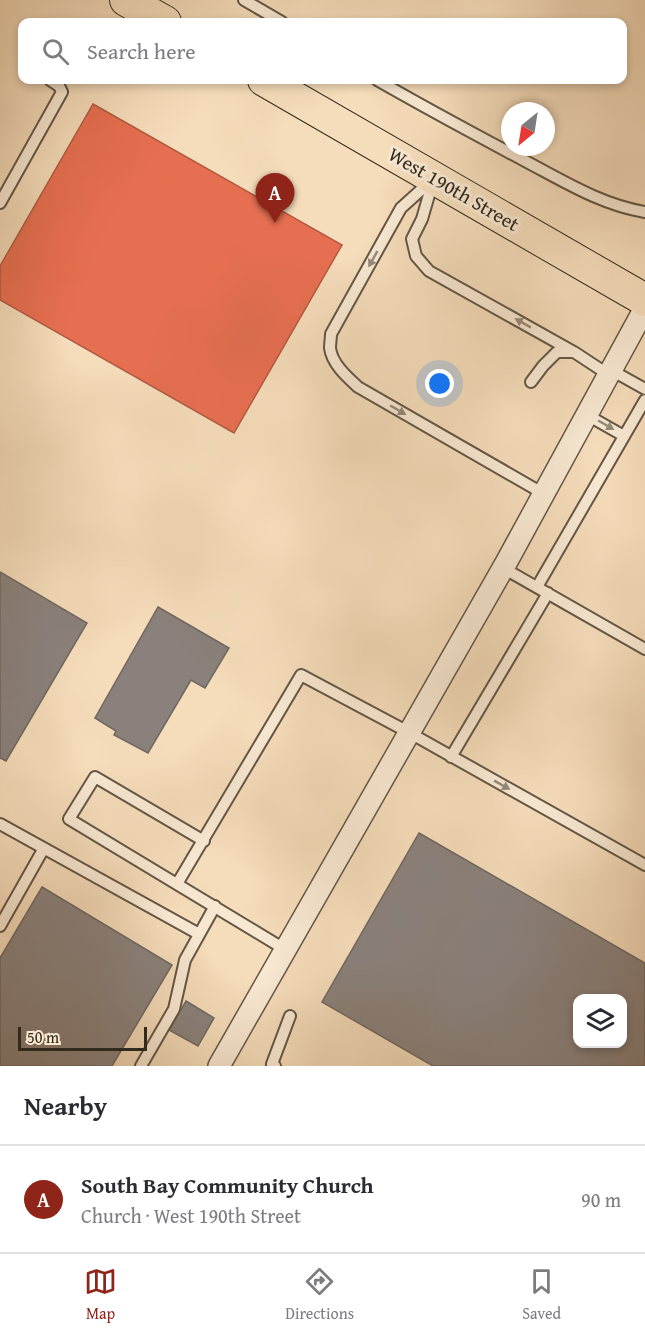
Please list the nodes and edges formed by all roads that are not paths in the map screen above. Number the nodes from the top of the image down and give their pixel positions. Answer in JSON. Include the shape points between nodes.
{"nodes":[{"id":1,"x":126,"y":0,"type":"edge"},
{"id":2,"x":244,"y":0,"type":"edge"},
{"id":3,"x":158,"y":18,"type":"edge"},
{"id":4,"x":275,"y":18,"type":"edge"},
{"id":5,"x":56,"y":84,"type":"edge"},
{"id":6,"x":271,"y":84,"type":"edge"},
{"id":7,"x":384,"y":84,"type":"edge"},
{"id":8,"x":434,"y":178,"type":"junction"},
{"id":9,"x":0,"y":203,"type":"edge"},
{"id":10,"x":645,"y":212,"type":"edge"},
{"id":11,"x":645,"y":300,"type":"edge"},
{"id":12,"x":645,"y":308,"type":"edge"},
{"id":13,"x":574,"y":352,"type":"junction"},
{"id":14,"x":610,"y":372,"type":"junction"},
{"id":15,"x":531,"y":382,"type":"dead end"},
{"id":16,"x":645,"y":389,"type":"edge"},
{"id":17,"x":645,"y":400,"type":"edge"},
{"id":18,"x":587,"y":414,"type":"junction"},
{"id":19,"x":624,"y":436,"type":"junction"},
{"id":20,"x":544,"y":494,"type":"junction"},
{"id":21,"x":503,"y":568,"type":"junction"},
{"id":22,"x":537,"y":587,"type":"junction"},
{"id":23,"x":548,"y":593,"type":"junction"},
{"id":24,"x":645,"y":649,"type":"edge"},
{"id":25,"x":410,"y":733,"type":"junction"},
{"id":26,"x":452,"y":757,"type":"junction"},
{"id":27,"x":0,"y":824,"type":"edge"},
{"id":28,"x":204,"y":841,"type":"junction"},
{"id":29,"x":44,"y":848,"type":"junction"},
{"id":30,"x":645,"y":865,"type":"edge"},
{"id":31,"x":177,"y":884,"type":"junction"},
{"id":32,"x":215,"y":906,"type":"junction"},
{"id":33,"x":0,"y":926,"type":"edge"},
{"id":34,"x":200,"y":934,"type":"junction"},
{"id":35,"x":286,"y":950,"type":"junction"},
{"id":36,"x":291,"y":1016,"type":"dead end"},
{"id":37,"x":141,"y":1066,"type":"edge"},
{"id":38,"x":219,"y":1066,"type":"edge"},
{"id":39,"x":275,"y":1066,"type":"edge"}],
"edges":[{"from":1,"to":3,"type":"main road"},
{"from":2,"to":4,"type":"lane"},
{"from":5,"to":9,"type":"lane","via":[[62,92]]},
{"from":6,"to":8,"type":"main road","name":"West 190th Street"},
{"from":7,"to":10,"type":"lane","via":[[585,193],[625,209]]},
{"from":8,"to":11,"type":"main road","name":"West 190th Street"},
{"from":13,"to":8,"type":"lane","one_way":true,"via":[[429,271],[416,256],[412,239]]},
{"from":8,"to":20,"type":"lane","one_way":true,"via":[[401,208],[331,334],[330,350],[345,375],[358,387]]},
{"from":12,"to":14,"type":"street"},
{"from":13,"to":14,"type":"lane"},
{"from":13,"to":15,"type":"lane","via":[[557,352]]},
{"from":14,"to":16,"type":"lane"},
{"from":14,"to":18,"type":"street"},
{"from":17,"to":19,"type":"lane"},
{"from":18,"to":19,"type":"lane","one_way":true},
{"from":18,"to":20,"type":"street"},
{"from":19,"to":22,"type":"lane"},
{"from":20,"to":21,"type":"street"},
{"from":21,"to":22,"type":"lane"},
{"from":21,"to":25,"type":"street"},
{"from":22,"to":23,"type":"lane"},
{"from":23,"to":24,"type":"lane"},
{"from":23,"to":26,"type":"lane"},
{"from":25,"to":26,"type":"lane"},
{"from":25,"to":28,"type":"lane","via":[[301,675]]},
{"from":25,"to":35,"type":"street"},
{"from":26,"to":30,"type":"lane","one_way":true},
{"from":27,"to":29,"type":"lane"},
{"from":28,"to":31,"type":"lane"},
{"from":28,"to":31,"type":"lane","via":[[95,777],[69,819]]},
{"from":29,"to":33,"type":"lane"},
{"from":29,"to":34,"type":"lane"},
{"from":31,"to":32,"type":"lane"},
{"from":32,"to":34,"type":"lane"},
{"from":32,"to":35,"type":"lane"},
{"from":34,"to":37,"type":"lane","via":[[185,960],[174,1009]]},
{"from":35,"to":38,"type":"street"},
{"from":36,"to":39,"type":"lane","via":[[272,1064]]}]}
